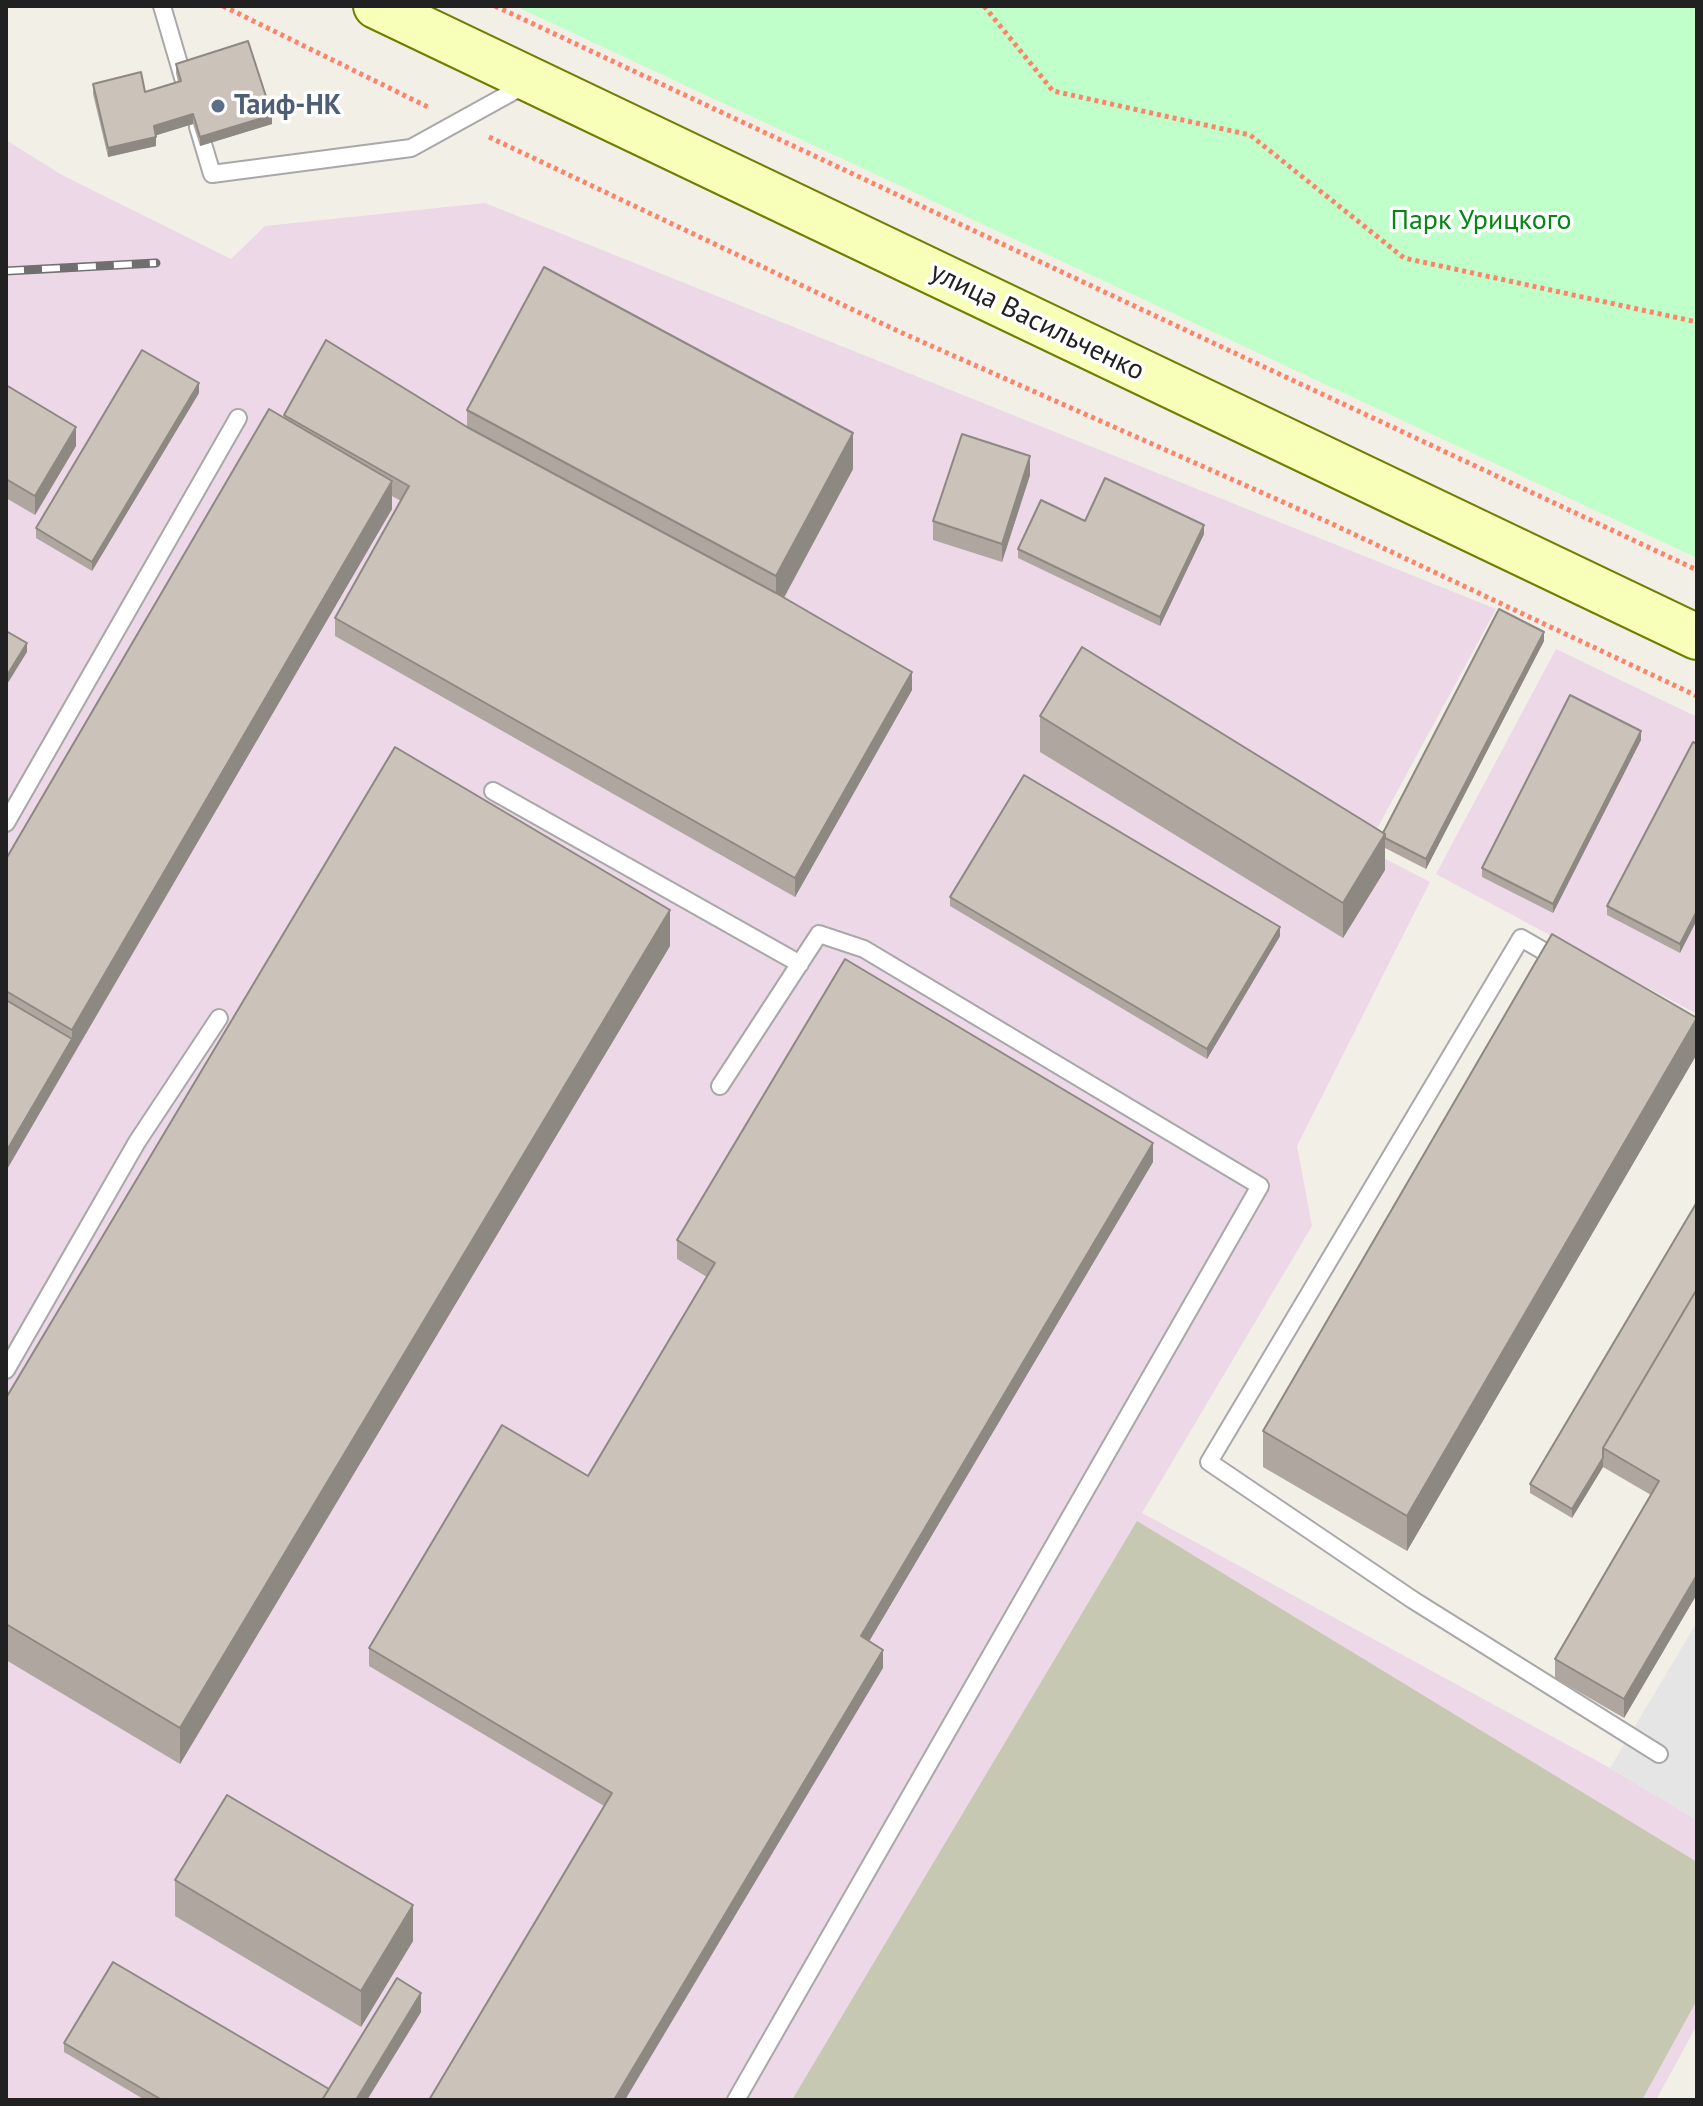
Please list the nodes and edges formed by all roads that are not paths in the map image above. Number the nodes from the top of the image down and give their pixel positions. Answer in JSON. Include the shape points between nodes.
{"nodes":[{"id":1,"x":162,"y":6,"type":"edge"},
{"id":2,"x":376,"y":6,"type":"edge"},
{"id":3,"x":532,"y":80,"type":"junction"},
{"id":4,"x":238,"y":418,"type":"dead end"},
{"id":5,"x":1697,"y":637,"type":"edge"},
{"id":6,"x":493,"y":791,"type":"dead end"},
{"id":7,"x":6,"y":823,"type":"edge"},
{"id":8,"x":800,"y":964,"type":"junction"},
{"id":9,"x":1575,"y":969,"type":"edge"},
{"id":10,"x":219,"y":1018,"type":"dead end"},
{"id":11,"x":720,"y":1086,"type":"dead end"},
{"id":12,"x":6,"y":1370,"type":"edge"},
{"id":13,"x":1659,"y":1754,"type":"dead end"},
{"id":14,"x":736,"y":2100,"type":"edge"}],
"edges":[{"from":1,"to":3,"type":"lane","via":[[212,174],[411,148]]},
{"from":2,"to":3,"type":"main road","name":"улица Васильченко"},
{"from":3,"to":5,"type":"main road","name":"улица Васильченко"},
{"from":4,"to":7,"type":"lane"},
{"from":6,"to":8,"type":"lane"},
{"from":8,"to":11,"type":"lane"},
{"from":8,"to":14,"type":"lane","via":[[819,934],[864,949],[1260,1186]]},
{"from":9,"to":13,"type":"lane","via":[[1521,938],[1209,1462],[1413,1600]]},
{"from":10,"to":12,"type":"lane","via":[[137,1142]]}]}
